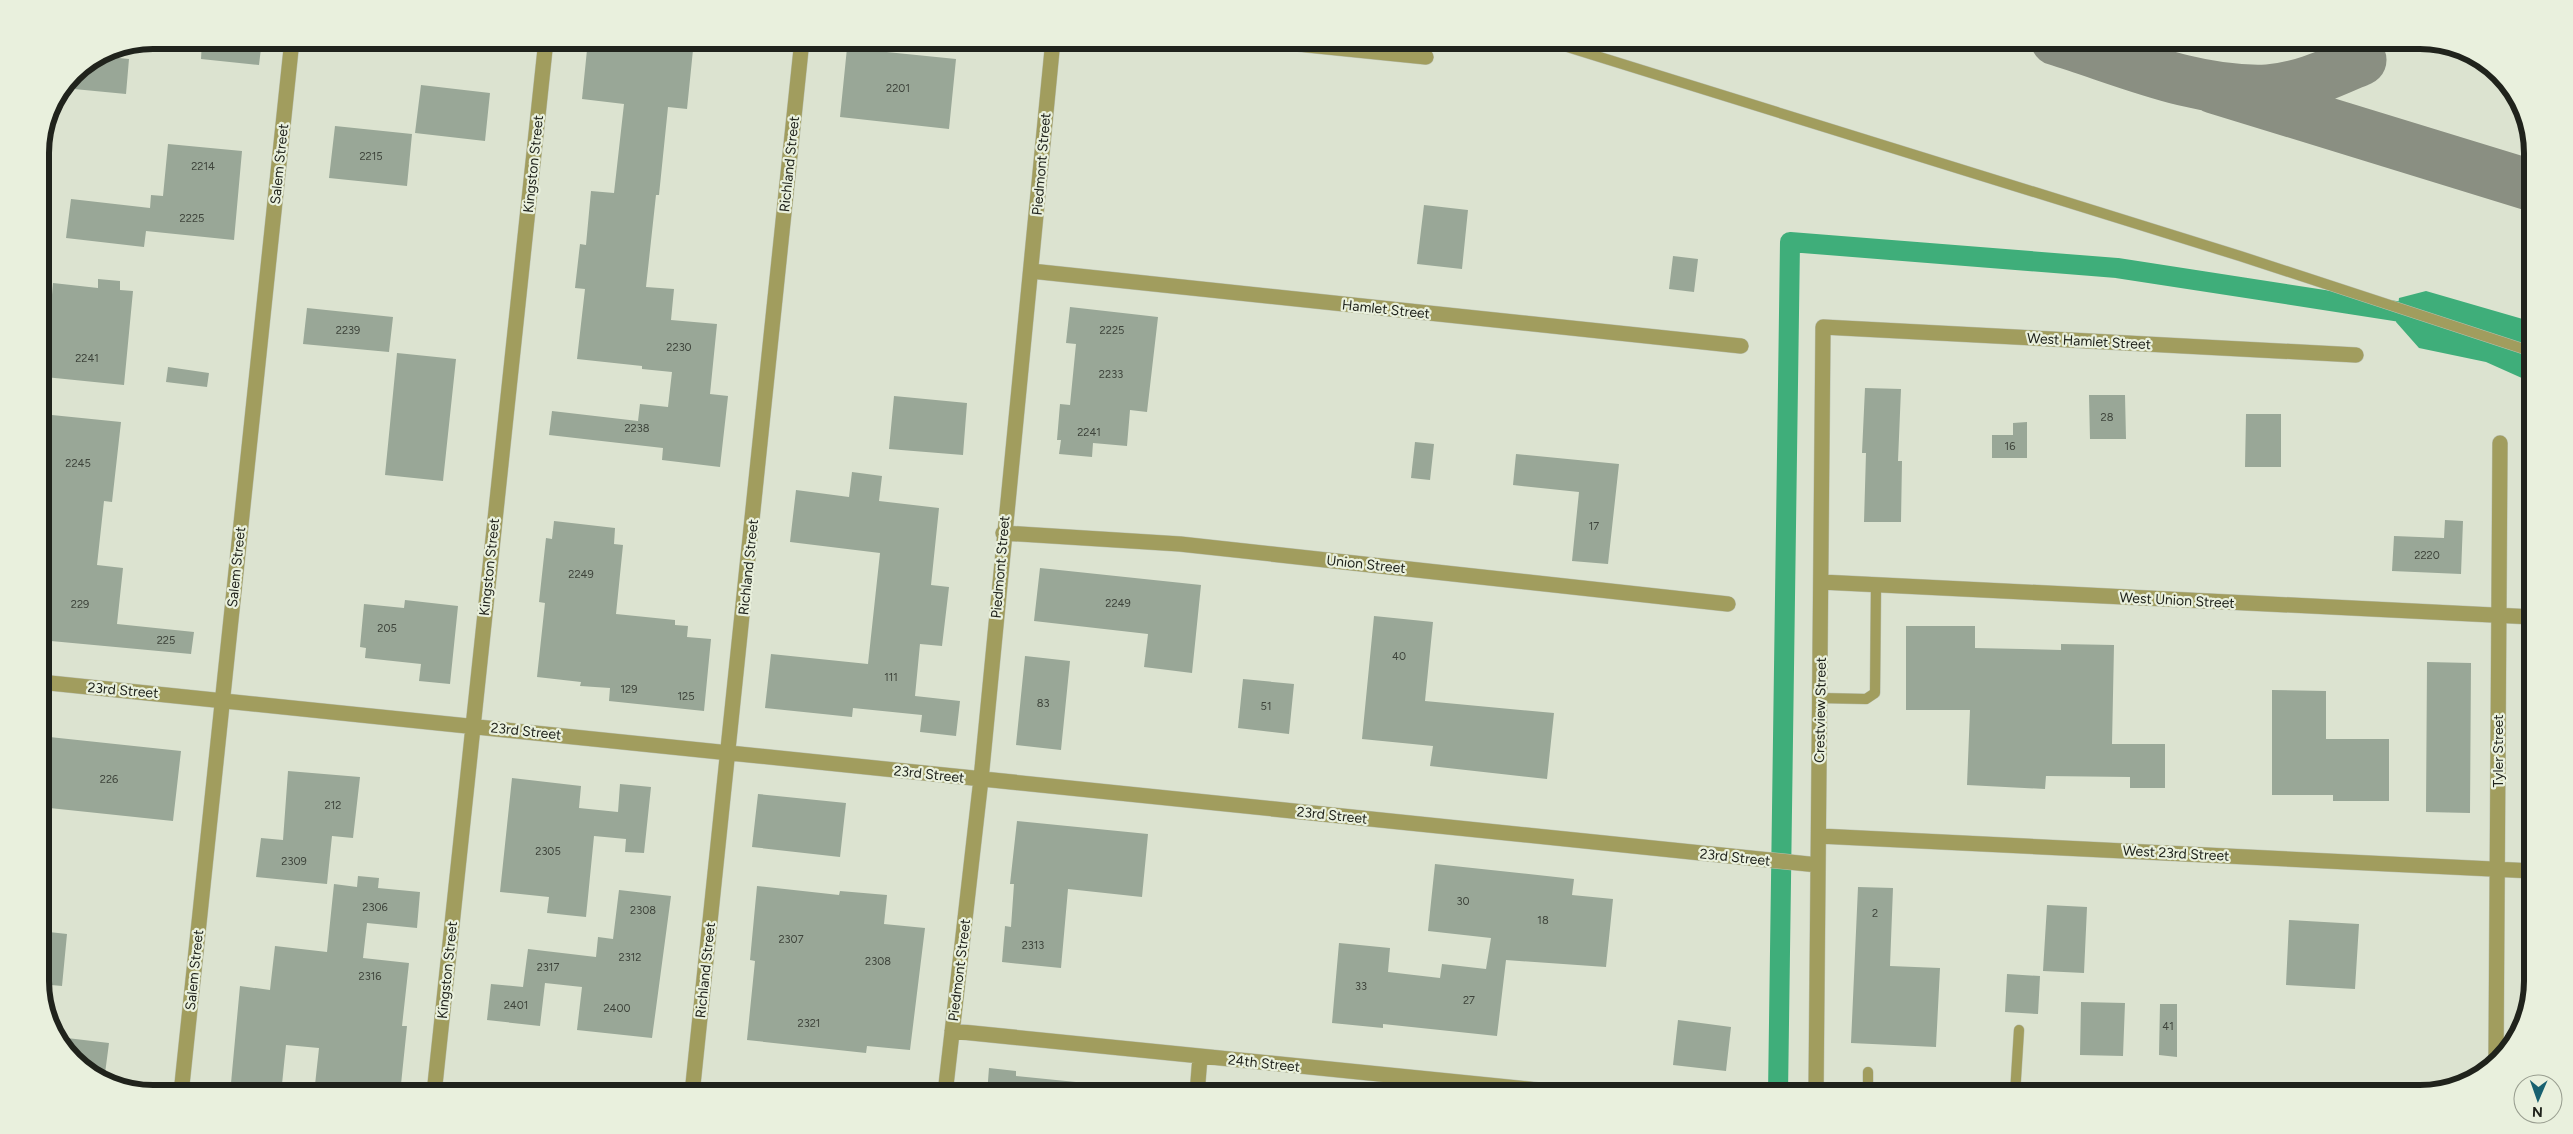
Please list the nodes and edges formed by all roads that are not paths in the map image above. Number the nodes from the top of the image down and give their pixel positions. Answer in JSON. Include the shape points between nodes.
{"nodes":[{"id":1,"x":291,"y":49,"type":"edge"},
{"id":2,"x":545,"y":49,"type":"edge"},
{"id":3,"x":801,"y":49,"type":"edge"},
{"id":4,"x":1052,"y":49,"type":"edge"},
{"id":5,"x":1346,"y":49,"type":"edge"},
{"id":6,"x":1574,"y":49,"type":"edge"},
{"id":7,"x":1426,"y":57,"type":"dead end"},
{"id":8,"x":1031,"y":271,"type":"junction"},
{"id":9,"x":1823,"y":327,"type":"joint"},
{"id":10,"x":1741,"y":346,"type":"dead end"},
{"id":11,"x":2524,"y":349,"type":"edge"},
{"id":12,"x":2356,"y":355,"type":"dead end"},
{"id":13,"x":2500,"y":443,"type":"dead end"},
{"id":14,"x":1003,"y":533,"type":"junction"},
{"id":15,"x":1821,"y":582,"type":"junction"},
{"id":16,"x":1876,"y":585,"type":"junction"},
{"id":17,"x":1728,"y":604,"type":"dead end"},
{"id":18,"x":2498,"y":616,"type":"junction"},
{"id":19,"x":2524,"y":617,"type":"edge"},
{"id":20,"x":49,"y":683,"type":"edge"},
{"id":21,"x":1820,"y":698,"type":"junction"},
{"id":22,"x":222,"y":699,"type":"junction"},
{"id":23,"x":472,"y":726,"type":"junction"},
{"id":24,"x":728,"y":753,"type":"junction"},
{"id":25,"x":981,"y":779,"type":"junction"},
{"id":26,"x":1819,"y":836,"type":"junction"},
{"id":27,"x":1818,"y":865,"type":"junction"},
{"id":28,"x":2498,"y":869,"type":"junction"},
{"id":29,"x":2524,"y":870,"type":"edge"},
{"id":30,"x":2019,"y":1030,"type":"dead end"},
{"id":31,"x":952,"y":1031,"type":"junction"},
{"id":32,"x":2496,"y":1053,"type":"edge"},
{"id":33,"x":1200,"y":1057,"type":"junction"},
{"id":34,"x":1868,"y":1072,"type":"dead end"},
{"id":35,"x":182,"y":1085,"type":"edge"},
{"id":36,"x":435,"y":1085,"type":"edge"},
{"id":37,"x":693,"y":1085,"type":"edge"},
{"id":38,"x":946,"y":1085,"type":"edge"},
{"id":39,"x":1198,"y":1085,"type":"edge"},
{"id":40,"x":1432,"y":1085,"type":"edge"},
{"id":41,"x":1816,"y":1085,"type":"edge"},
{"id":42,"x":1868,"y":1085,"type":"edge"},
{"id":43,"x":2016,"y":1085,"type":"edge"}],
"edges":[{"from":1,"to":22,"type":"street","name":"Salem Street"},
{"from":2,"to":23,"type":"street","name":"Kingston Street"},
{"from":3,"to":24,"type":"street","name":"Richland Street"},
{"from":4,"to":8,"type":"street","name":"Piedmont Street"},
{"from":5,"to":7,"type":"street"},
{"from":6,"to":11,"type":"lane","via":[[2240,256]]},
{"from":8,"to":10,"type":"street","name":"Hamlet Street"},
{"from":8,"to":14,"type":"street","name":"Piedmont Street"},
{"from":9,"to":12,"type":"street","name":"West Hamlet Street"},
{"from":9,"to":15,"type":"street","name":"Crestview Street"},
{"from":13,"to":18,"type":"street","name":"Tyler Street"},
{"from":14,"to":17,"type":"street","name":"Union Street","via":[[1180,544]]},
{"from":14,"to":25,"type":"street","name":"Piedmont Street"},
{"from":15,"to":16,"type":"street","name":"West Union Street"},
{"from":15,"to":21,"type":"street","name":"Crestview Street"},
{"from":16,"to":18,"type":"street","name":"West Union Street"},
{"from":16,"to":21,"type":"lane","via":[[1874,693],[1866,699]]},
{"from":18,"to":19,"type":"street","name":"West Union Street"},
{"from":18,"to":28,"type":"street","name":"Tyler Street"},
{"from":20,"to":22,"type":"street","name":"23rd Street"},
{"from":21,"to":26,"type":"street","name":"Crestview Street"},
{"from":22,"to":23,"type":"street","name":"23rd Street"},
{"from":22,"to":35,"type":"street","name":"Salem Street"},
{"from":23,"to":24,"type":"street","name":"23rd Street"},
{"from":23,"to":36,"type":"street","name":"Kingston Street"},
{"from":24,"to":25,"type":"street","name":"23rd Street"},
{"from":24,"to":37,"type":"street","name":"Richland Street"},
{"from":25,"to":27,"type":"street","name":"23rd Street"},
{"from":25,"to":31,"type":"street","name":"Piedmont Street"},
{"from":26,"to":27,"type":"street","name":"Crestview Street"},
{"from":26,"to":28,"type":"street","name":"West 23rd Street"},
{"from":27,"to":41,"type":"street","name":"Crestview Street"},
{"from":28,"to":29,"type":"street","name":"West 23rd Street"},
{"from":28,"to":32,"type":"street","name":"Tyler Street"},
{"from":30,"to":43,"type":"lane"},
{"from":31,"to":33,"type":"street","name":"24th Street"},
{"from":31,"to":38,"type":"street","name":"Piedmont Street"},
{"from":33,"to":39,"type":"street"},
{"from":33,"to":40,"type":"street","name":"24th Street"},
{"from":34,"to":42,"type":"lane"}]}
